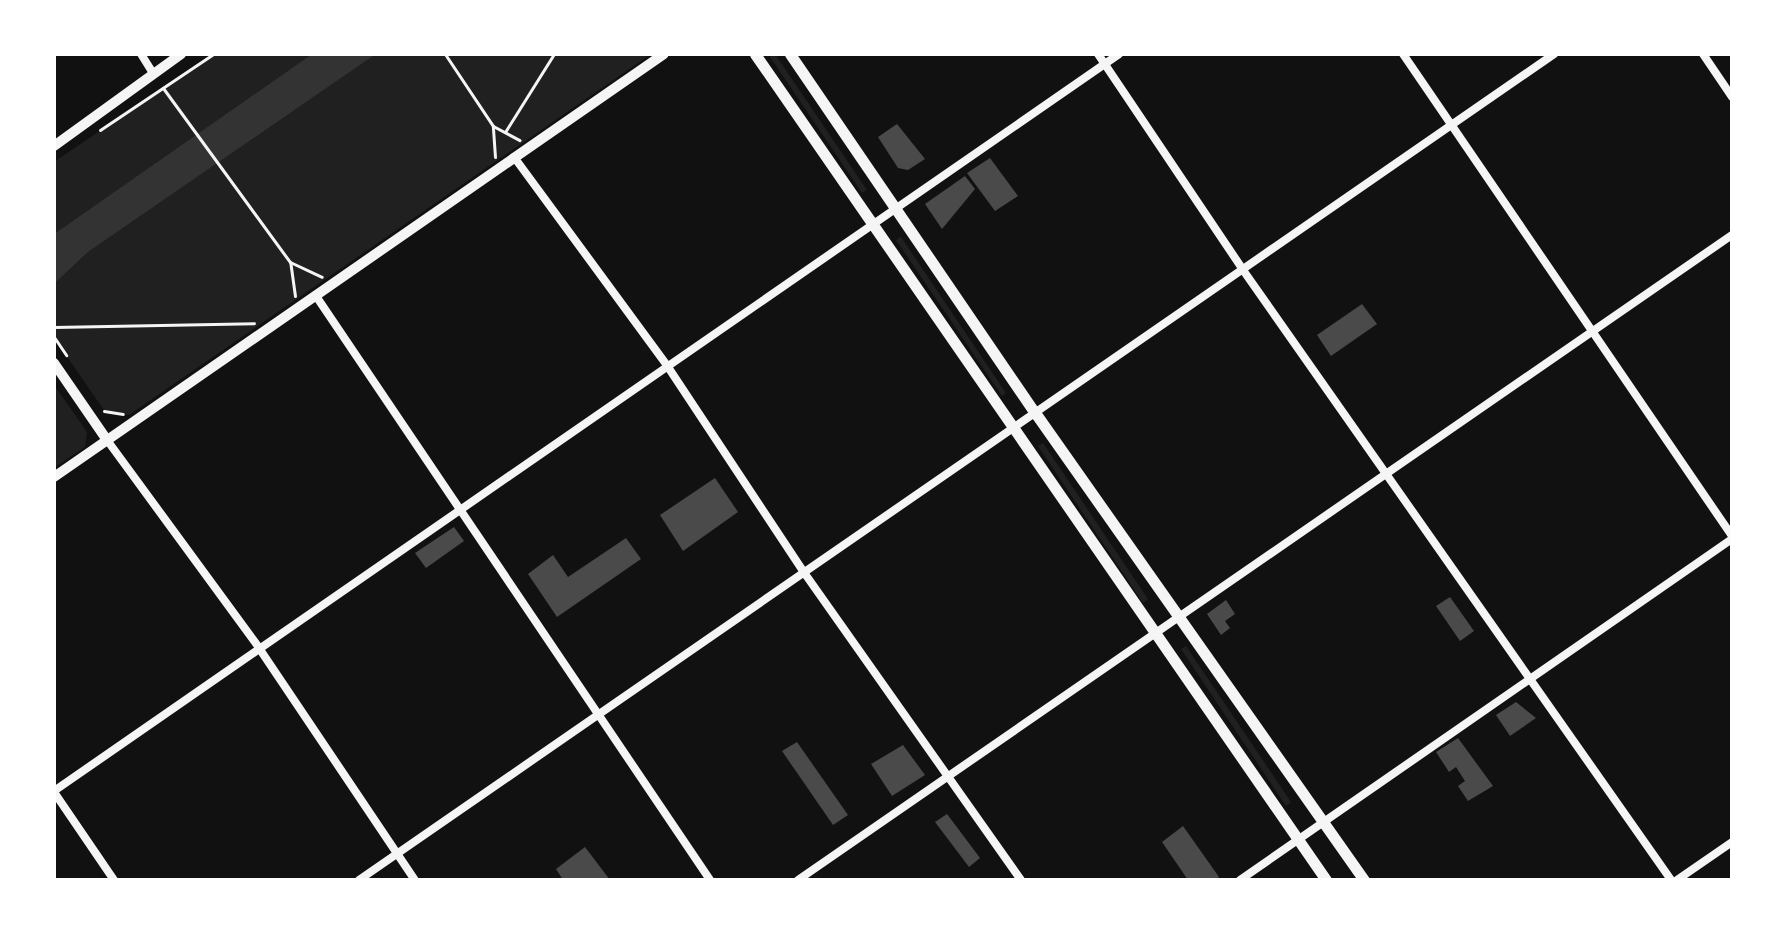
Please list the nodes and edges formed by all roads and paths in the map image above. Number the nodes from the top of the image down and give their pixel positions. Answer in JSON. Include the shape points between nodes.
{"nodes":[{"id":1,"x":141,"y":54,"type":"edge"},
{"id":2,"x":181,"y":54,"type":"edge"},
{"id":3,"x":213,"y":54,"type":"edge"},
{"id":4,"x":445,"y":54,"type":"edge"},
{"id":5,"x":554,"y":54,"type":"edge"},
{"id":6,"x":664,"y":54,"type":"edge"},
{"id":7,"x":755,"y":54,"type":"edge"},
{"id":8,"x":790,"y":54,"type":"edge"},
{"id":9,"x":1098,"y":54,"type":"edge"},
{"id":10,"x":1119,"y":54,"type":"edge"},
{"id":11,"x":1403,"y":54,"type":"edge"},
{"id":12,"x":1554,"y":54,"type":"edge"},
{"id":13,"x":1703,"y":54,"type":"edge"},
{"id":14,"x":1105,"y":63,"type":"junction"},
{"id":15,"x":153,"y":73,"type":"junction"},
{"id":16,"x":163,"y":88,"type":"junction"},
{"id":17,"x":1732,"y":97,"type":"edge"},
{"id":18,"x":1452,"y":125,"type":"junction"},
{"id":19,"x":493,"y":126,"type":"junction"},
{"id":20,"x":505,"y":132,"type":"junction"},
{"id":21,"x":90,"y":137,"type":"dead end"},
{"id":22,"x":54,"y":146,"type":"edge"},
{"id":23,"x":511,"y":153,"type":"junction"},
{"id":24,"x":896,"y":208,"type":"junction"},
{"id":25,"x":874,"y":226,"type":"junction"},
{"id":26,"x":1732,"y":235,"type":"edge"},
{"id":27,"x":290,"y":262,"type":"junction"},
{"id":28,"x":1243,"y":270,"type":"junction"},
{"id":29,"x":312,"y":291,"type":"junction"},
{"id":30,"x":54,"y":327,"type":"edge"},
{"id":31,"x":250,"y":331,"type":"dead end"},
{"id":32,"x":1591,"y":331,"type":"junction"},
{"id":33,"x":54,"y":337,"type":"edge"},
{"id":34,"x":54,"y":363,"type":"edge"},
{"id":35,"x":71,"y":363,"type":"dead end"},
{"id":36,"x":668,"y":367,"type":"junction"},
{"id":37,"x":97,"y":401,"type":"dead end"},
{"id":38,"x":1036,"y":414,"type":"junction"},
{"id":39,"x":129,"y":415,"type":"dead end"},
{"id":40,"x":1011,"y":431,"type":"junction"},
{"id":41,"x":107,"y":440,"type":"junction"},
{"id":42,"x":1386,"y":474,"type":"junction"},
{"id":43,"x":54,"y":477,"type":"edge"},
{"id":44,"x":461,"y":509,"type":"junction"},
{"id":45,"x":1732,"y":538,"type":"edge"},
{"id":46,"x":803,"y":571,"type":"junction"},
{"id":47,"x":1179,"y":615,"type":"junction"},
{"id":48,"x":1153,"y":631,"type":"junction"},
{"id":49,"x":259,"y":648,"type":"junction"},
{"id":50,"x":1531,"y":679,"type":"junction"},
{"id":51,"x":594,"y":714,"type":"junction"},
{"id":52,"x":951,"y":777,"type":"junction"},
{"id":53,"x":54,"y":791,"type":"edge"},
{"id":54,"x":1324,"y":821,"type":"junction"},
{"id":55,"x":1299,"y":839,"type":"junction"},
{"id":56,"x":1732,"y":842,"type":"edge"},
{"id":57,"x":398,"y":854,"type":"junction"},
{"id":58,"x":114,"y":880,"type":"edge"},
{"id":59,"x":359,"y":880,"type":"edge"},
{"id":60,"x":415,"y":880,"type":"edge"},
{"id":61,"x":710,"y":880,"type":"edge"},
{"id":62,"x":798,"y":880,"type":"edge"},
{"id":63,"x":1021,"y":880,"type":"edge"},
{"id":64,"x":1240,"y":880,"type":"edge"},
{"id":65,"x":1326,"y":880,"type":"edge"},
{"id":66,"x":1364,"y":880,"type":"edge"},
{"id":67,"x":1671,"y":880,"type":"edge"},
{"id":68,"x":1677,"y":880,"type":"edge"}],
"edges":[{"from":1,"to":15,"type":"street"},
{"from":2,"to":15,"type":"street"},
{"from":3,"to":16,"type":"path"},
{"from":4,"to":19,"type":"path"},
{"from":5,"to":20,"type":"path"},
{"from":6,"to":23,"type":"street"},
{"from":7,"to":25,"type":"main road"},
{"from":8,"to":24,"type":"main road"},
{"from":9,"to":14,"type":"street"},
{"from":10,"to":14,"type":"street"},
{"from":11,"to":18,"type":"street"},
{"from":12,"to":18,"type":"street"},
{"from":13,"to":17,"type":"street"},
{"from":14,"to":24,"type":"street"},
{"from":14,"to":28,"type":"street"},
{"from":15,"to":22,"type":"street"},
{"from":16,"to":21,"type":"path"},
{"from":16,"to":27,"type":"path"},
{"from":18,"to":28,"type":"street"},
{"from":18,"to":32,"type":"street"},
{"from":19,"to":20,"type":"path"},
{"from":19,"to":23,"type":"path","via":[[495,161]]},
{"from":20,"to":23,"type":"path","via":[[524,142]]},
{"from":23,"to":29,"type":"street"},
{"from":23,"to":36,"type":"street"},
{"from":24,"to":25,"type":"street"},
{"from":24,"to":38,"type":"main road"},
{"from":25,"to":36,"type":"street"},
{"from":25,"to":40,"type":"main road"},
{"from":26,"to":32,"type":"street"},
{"from":27,"to":29,"type":"path","via":[[295,299]]},
{"from":27,"to":29,"type":"path","via":[[326,279]]},
{"from":28,"to":38,"type":"street"},
{"from":28,"to":42,"type":"street"},
{"from":29,"to":41,"type":"street"},
{"from":29,"to":44,"type":"street"},
{"from":30,"to":31,"type":"path","via":[[262,322]]},
{"from":32,"to":42,"type":"street"},
{"from":32,"to":45,"type":"street"},
{"from":33,"to":35,"type":"path"},
{"from":34,"to":41,"type":"street"},
{"from":36,"to":44,"type":"street"},
{"from":36,"to":46,"type":"street"},
{"from":37,"to":39,"type":"path","via":[[106,413]]},
{"from":38,"to":40,"type":"street"},
{"from":38,"to":47,"type":"main road"},
{"from":40,"to":46,"type":"street"},
{"from":40,"to":48,"type":"main road"},
{"from":41,"to":43,"type":"street"},
{"from":41,"to":49,"type":"street"},
{"from":42,"to":47,"type":"street"},
{"from":42,"to":50,"type":"street"},
{"from":44,"to":49,"type":"street"},
{"from":44,"to":51,"type":"street"},
{"from":45,"to":50,"type":"street"},
{"from":46,"to":51,"type":"street"},
{"from":46,"to":52,"type":"street"},
{"from":47,"to":48,"type":"street"},
{"from":47,"to":54,"type":"main road"},
{"from":48,"to":52,"type":"street"},
{"from":48,"to":55,"type":"main road"},
{"from":49,"to":53,"type":"street"},
{"from":49,"to":57,"type":"street"},
{"from":50,"to":54,"type":"street"},
{"from":50,"to":67,"type":"street"},
{"from":51,"to":57,"type":"street"},
{"from":51,"to":61,"type":"street"},
{"from":52,"to":62,"type":"street"},
{"from":52,"to":63,"type":"street"},
{"from":53,"to":58,"type":"street"},
{"from":54,"to":55,"type":"street"},
{"from":54,"to":66,"type":"main road"},
{"from":55,"to":64,"type":"street"},
{"from":55,"to":65,"type":"main road"},
{"from":56,"to":68,"type":"street"},
{"from":57,"to":59,"type":"street"},
{"from":57,"to":60,"type":"street"}]}
